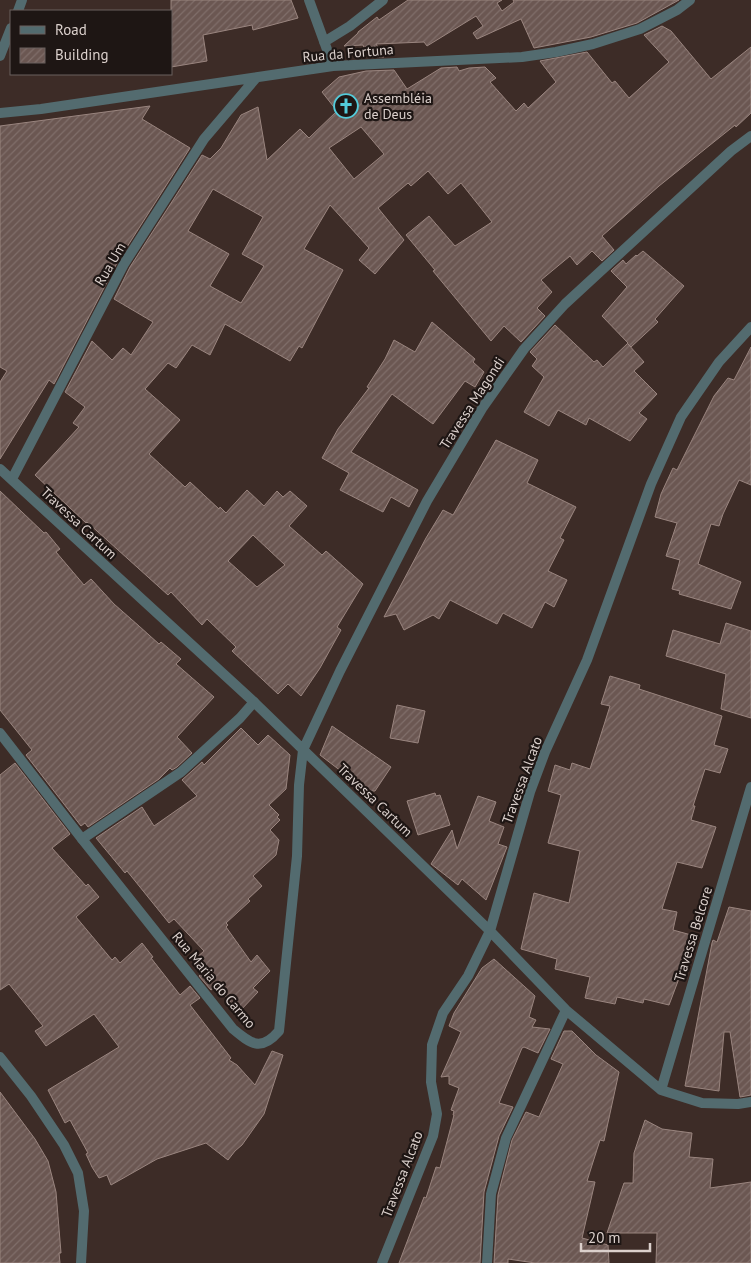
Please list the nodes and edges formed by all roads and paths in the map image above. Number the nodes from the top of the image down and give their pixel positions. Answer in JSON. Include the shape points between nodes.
{"nodes":[{"id":1,"x":309,"y":0,"type":"edge"},
{"id":2,"x":383,"y":0,"type":"edge"},
{"id":3,"x":690,"y":0,"type":"edge"},
{"id":4,"x":10,"y":31,"type":"edge"},
{"id":5,"x":324,"y":42,"type":"junction"},
{"id":6,"x":0,"y":56,"type":"edge"},
{"id":7,"x":333,"y":66,"type":"junction"},
{"id":8,"x":256,"y":78,"type":"junction"},
{"id":9,"x":0,"y":113,"type":"edge"},
{"id":10,"x":751,"y":136,"type":"edge"},
{"id":11,"x":751,"y":327,"type":"edge"},
{"id":12,"x":0,"y":469,"type":"edge"},
{"id":13,"x":12,"y":479,"type":"junction"},
{"id":14,"x":254,"y":702,"type":"junction"},
{"id":15,"x":0,"y":733,"type":"edge"},
{"id":16,"x":303,"y":750,"type":"junction"},
{"id":17,"x":751,"y":787,"type":"edge"},
{"id":18,"x":82,"y":839,"type":"junction"},
{"id":19,"x":490,"y":931,"type":"junction"},
{"id":20,"x":566,"y":1010,"type":"junction"},
{"id":21,"x":0,"y":1057,"type":"edge"},
{"id":22,"x":661,"y":1090,"type":"junction"},
{"id":23,"x":751,"y":1102,"type":"edge"},
{"id":24,"x":81,"y":1263,"type":"edge"},
{"id":25,"x":382,"y":1263,"type":"edge"},
{"id":26,"x":487,"y":1263,"type":"edge"}],
"edges":[{"from":1,"to":5,"type":"street"},
{"from":2,"to":5,"type":"street"},
{"from":3,"to":7,"type":"street","name":"Rua da Fortuna","via":[[640,29],[556,52],[522,57]]},
{"from":4,"to":6,"type":"street"},
{"from":5,"to":7,"type":"street"},
{"from":7,"to":8,"type":"street","name":"Rua da Fortuna"},
{"from":8,"to":9,"type":"street","name":"Rua da Fortuna"},
{"from":8,"to":13,"type":"street","name":"Rua Um","via":[[204,139],[124,264]]},
{"from":10,"to":16,"type":"street","name":"Travessa Magondi","via":[[566,304],[524,350],[483,407],[427,500]]},
{"from":11,"to":19,"type":"street","name":"Travessa Alcato","via":[[719,362],[680,417],[651,484],[586,660],[530,792]]},
{"from":12,"to":13,"type":"street","name":"Travessa Cartum"},
{"from":13,"to":14,"type":"street","name":"Travessa Cartum"},
{"from":14,"to":16,"type":"street","name":"Travessa Cartum"},
{"from":14,"to":18,"type":"street","via":[[181,772]]},
{"from":15,"to":18,"type":"street","name":"Rua Maria do Carmo"},
{"from":16,"to":18,"type":"street","name":"Rua Maria do Carmo","via":[[297,856],[279,1031],[271,1040],[261,1044],[248,1041],[233,1028]]},
{"from":16,"to":19,"type":"street","name":"Travessa Cartum"},
{"from":17,"to":22,"type":"street","name":"Travessa Belcore"},
{"from":19,"to":20,"type":"street","name":"Travessa Cartum"},
{"from":19,"to":25,"type":"street","name":"Travessa Alcato","via":[[468,976],[443,1013],[432,1045],[431,1082],[437,1114],[433,1136]]},
{"from":20,"to":22,"type":"street","name":"Travessa Cartum"},
{"from":20,"to":26,"type":"street","via":[[506,1138],[491,1194]]},
{"from":21,"to":24,"type":"street","via":[[59,1137],[78,1174],[84,1212]]},
{"from":22,"to":23,"type":"street","name":"Travessa Cartum","via":[[702,1103]]}]}
